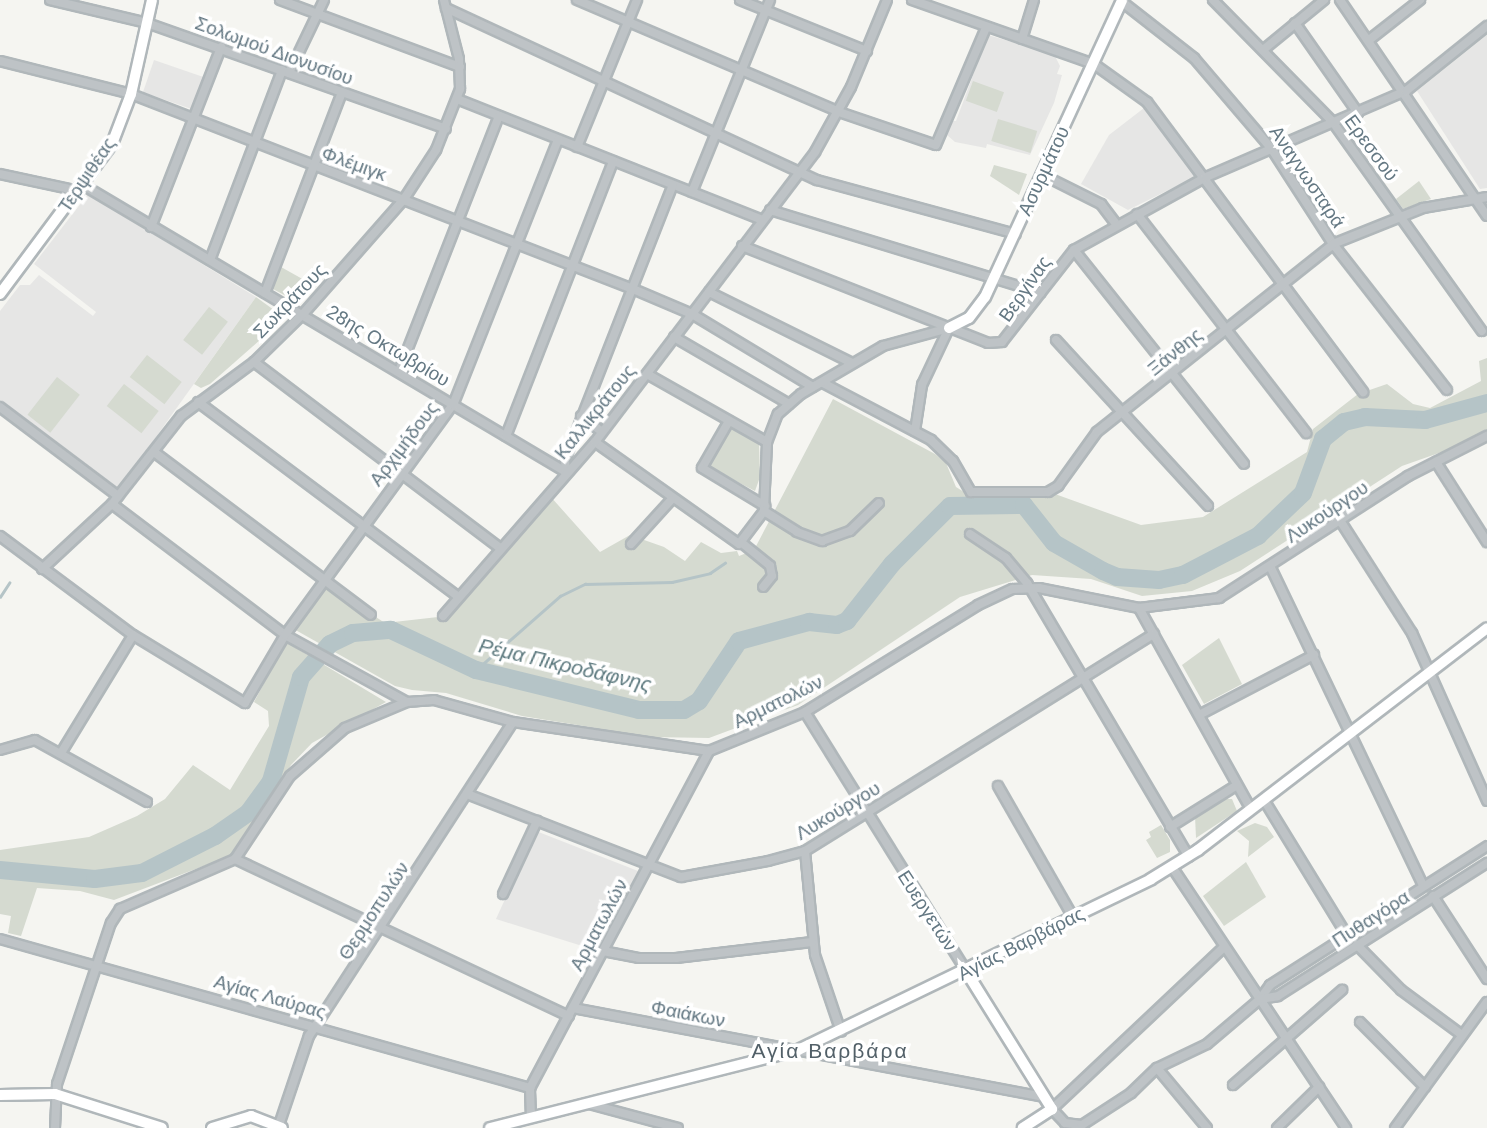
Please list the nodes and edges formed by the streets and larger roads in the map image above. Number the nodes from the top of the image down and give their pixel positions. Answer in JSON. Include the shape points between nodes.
{"nodes":[{"id":1,"x":50,"y":0,"type":"edge"},
{"id":2,"x":152,"y":0,"type":"edge"},
{"id":3,"x":280,"y":0,"type":"edge"},
{"id":4,"x":324,"y":0,"type":"edge"},
{"id":5,"x":577,"y":0,"type":"edge"},
{"id":6,"x":637,"y":0,"type":"edge"},
{"id":7,"x":740,"y":0,"type":"edge"},
{"id":8,"x":770,"y":0,"type":"edge"},
{"id":9,"x":887,"y":0,"type":"edge"},
{"id":10,"x":912,"y":0,"type":"edge"},
{"id":11,"x":1034,"y":0,"type":"edge"},
{"id":12,"x":1121,"y":0,"type":"edge"},
{"id":13,"x":1324,"y":0,"type":"edge"},
{"id":14,"x":1340,"y":0,"type":"edge"},
{"id":15,"x":1420,"y":0,"type":"edge"},
{"id":16,"x":1216,"y":1,"type":"edge"},
{"id":17,"x":445,"y":4,"type":"edge"},
{"id":18,"x":766,"y":10,"type":"junction"},
{"id":19,"x":317,"y":14,"type":"junction"},
{"id":20,"x":629,"y":22,"type":"junction"},
{"id":21,"x":147,"y":23,"type":"junction"},
{"id":22,"x":1295,"y":23,"type":"junction"},
{"id":23,"x":1487,"y":26,"type":"edge"},
{"id":24,"x":986,"y":28,"type":"junction"},
{"id":25,"x":1022,"y":39,"type":"junction"},
{"id":26,"x":1369,"y":40,"type":"junction"},
{"id":27,"x":221,"y":47,"type":"junction"},
{"id":28,"x":1263,"y":50,"type":"junction"},
{"id":29,"x":867,"y":51,"type":"junction"},
{"id":30,"x":0,"y":61,"type":"edge"},
{"id":31,"x":1094,"y":64,"type":"junction"},
{"id":32,"x":460,"y":66,"type":"junction"},
{"id":33,"x":285,"y":71,"type":"junction"},
{"id":34,"x":741,"y":72,"type":"junction"},
{"id":35,"x":606,"y":78,"type":"junction"},
{"id":36,"x":1406,"y":91,"type":"junction"},
{"id":37,"x":342,"y":92,"type":"junction"},
{"id":38,"x":131,"y":94,"type":"junction"},
{"id":39,"x":457,"y":99,"type":"junction"},
{"id":40,"x":839,"y":112,"type":"junction"},
{"id":41,"x":1358,"y":113,"type":"junction"},
{"id":42,"x":499,"y":116,"type":"junction"},
{"id":43,"x":192,"y":120,"type":"junction"},
{"id":44,"x":1332,"y":121,"type":"junction"},
{"id":45,"x":446,"y":129,"type":"junction"},
{"id":46,"x":717,"y":131,"type":"junction"},
{"id":47,"x":558,"y":140,"type":"junction"},
{"id":48,"x":255,"y":144,"type":"junction"},
{"id":49,"x":577,"y":147,"type":"junction"},
{"id":50,"x":1271,"y":148,"type":"junction"},
{"id":51,"x":613,"y":161,"type":"junction"},
{"id":52,"x":314,"y":166,"type":"junction"},
{"id":53,"x":801,"y":171,"type":"junction"},
{"id":54,"x":0,"y":174,"type":"edge"},
{"id":55,"x":1042,"y":174,"type":"junction"},
{"id":56,"x":1206,"y":177,"type":"junction"},
{"id":57,"x":673,"y":185,"type":"junction"},
{"id":58,"x":81,"y":188,"type":"junction"},
{"id":59,"x":692,"y":192,"type":"junction"},
{"id":60,"x":1487,"y":197,"type":"edge"},
{"id":61,"x":404,"y":199,"type":"junction"},
{"id":62,"x":1476,"y":199,"type":"junction"},
{"id":63,"x":770,"y":211,"type":"junction"},
{"id":64,"x":1137,"y":214,"type":"junction"},
{"id":65,"x":1401,"y":216,"type":"junction"},
{"id":66,"x":1487,"y":216,"type":"edge"},
{"id":67,"x":457,"y":220,"type":"junction"},
{"id":68,"x":762,"y":220,"type":"junction"},
{"id":69,"x":1117,"y":225,"type":"junction"},
{"id":70,"x":151,"y":227,"type":"junction"},
{"id":71,"x":1016,"y":234,"type":"junction"},
{"id":72,"x":516,"y":243,"type":"junction"},
{"id":73,"x":1333,"y":244,"type":"junction"},
{"id":74,"x":742,"y":246,"type":"junction"},
{"id":75,"x":1074,"y":250,"type":"junction"},
{"id":76,"x":210,"y":261,"type":"junction"},
{"id":77,"x":573,"y":265,"type":"junction"},
{"id":78,"x":996,"y":276,"type":"junction"},
{"id":79,"x":1281,"y":286,"type":"junction"},
{"id":80,"x":633,"y":289,"type":"junction"},
{"id":81,"x":709,"y":292,"type":"junction"},
{"id":82,"x":265,"y":293,"type":"junction"},
{"id":83,"x":1041,"y":293,"type":"junction"},
{"id":84,"x":0,"y":294,"type":"edge"},
{"id":85,"x":303,"y":314,"type":"junction"},
{"id":86,"x":692,"y":314,"type":"junction"},
{"id":87,"x":949,"y":328,"type":"junction"},
{"id":88,"x":1229,"y":329,"type":"junction"},
{"id":89,"x":1482,"y":331,"type":"dead end"},
{"id":90,"x":674,"y":337,"type":"junction"},
{"id":91,"x":1056,"y":340,"type":"dead end"},
{"id":92,"x":254,"y":362,"type":"junction"},
{"id":93,"x":852,"y":363,"type":"junction"},
{"id":94,"x":399,"y":371,"type":"junction"},
{"id":95,"x":647,"y":374,"type":"junction"},
{"id":96,"x":1173,"y":375,"type":"junction"},
{"id":97,"x":823,"y":383,"type":"junction"},
{"id":98,"x":813,"y":387,"type":"junction"},
{"id":99,"x":1447,"y":390,"type":"dead end"},
{"id":100,"x":1363,"y":392,"type":"dead end"},
{"id":101,"x":198,"y":402,"type":"junction"},
{"id":102,"x":789,"y":404,"type":"junction"},
{"id":103,"x":453,"y":405,"type":"junction"},
{"id":104,"x":0,"y":407,"type":"edge"},
{"id":105,"x":1122,"y":414,"type":"junction"},
{"id":106,"x":581,"y":416,"type":"junction"},
{"id":107,"x":729,"y":421,"type":"junction"},
{"id":108,"x":915,"y":431,"type":"junction"},
{"id":109,"x":602,"y":432,"type":"junction"},
{"id":110,"x":1307,"y":433,"type":"dead end"},
{"id":111,"x":506,"y":436,"type":"junction"},
{"id":112,"x":1487,"y":436,"type":"edge"},
{"id":113,"x":595,"y":442,"type":"junction"},
{"id":114,"x":767,"y":442,"type":"junction"},
{"id":115,"x":154,"y":452,"type":"junction"},
{"id":116,"x":1436,"y":462,"type":"junction"},
{"id":117,"x":1244,"y":464,"type":"dead end"},
{"id":118,"x":566,"y":472,"type":"junction"},
{"id":119,"x":400,"y":475,"type":"junction"},
{"id":120,"x":965,"y":482,"type":"junction"},
{"id":121,"x":958,"y":491,"type":"dead end"},
{"id":122,"x":118,"y":496,"type":"junction"},
{"id":123,"x":671,"y":500,"type":"junction"},
{"id":124,"x":879,"y":503,"type":"dead end"},
{"id":125,"x":111,"y":504,"type":"junction"},
{"id":126,"x":1208,"y":506,"type":"dead end"},
{"id":127,"x":764,"y":509,"type":"junction"},
{"id":128,"x":1341,"y":522,"type":"junction"},
{"id":129,"x":362,"y":527,"type":"junction"},
{"id":130,"x":970,"y":534,"type":"dead end"},
{"id":131,"x":0,"y":536,"type":"edge"},
{"id":132,"x":1487,"y":542,"type":"edge"},
{"id":133,"x":741,"y":543,"type":"junction"},
{"id":134,"x":631,"y":544,"type":"dead end"},
{"id":135,"x":500,"y":548,"type":"junction"},
{"id":136,"x":1271,"y":568,"type":"junction"},
{"id":137,"x":42,"y":569,"type":"junction"},
{"id":138,"x":324,"y":580,"type":"junction"},
{"id":139,"x":763,"y":587,"type":"dead end"},
{"id":140,"x":1030,"y":587,"type":"junction"},
{"id":141,"x":457,"y":596,"type":"junction"},
{"id":142,"x":1139,"y":608,"type":"junction"},
{"id":143,"x":371,"y":615,"type":"dead end"},
{"id":144,"x":443,"y":616,"type":"dead end"},
{"id":145,"x":1487,"y":628,"type":"edge"},
{"id":146,"x":1154,"y":634,"type":"junction"},
{"id":147,"x":132,"y":635,"type":"junction"},
{"id":148,"x":285,"y":635,"type":"junction"},
{"id":149,"x":1314,"y":655,"type":"junction"},
{"id":150,"x":1429,"y":672,"type":"junction"},
{"id":151,"x":1084,"y":677,"type":"junction"},
{"id":152,"x":407,"y":702,"type":"junction"},
{"id":153,"x":804,"y":712,"type":"junction"},
{"id":154,"x":1199,"y":715,"type":"junction"},
{"id":155,"x":513,"y":722,"type":"junction"},
{"id":156,"x":1351,"y":734,"type":"junction"},
{"id":157,"x":0,"y":750,"type":"edge"},
{"id":158,"x":709,"y":751,"type":"junction"},
{"id":159,"x":61,"y":753,"type":"junction"},
{"id":160,"x":1237,"y":785,"type":"junction"},
{"id":161,"x":998,"y":786,"type":"dead end"},
{"id":162,"x":467,"y":794,"type":"junction"},
{"id":163,"x":1264,"y":800,"type":"junction"},
{"id":164,"x":1487,"y":801,"type":"edge"},
{"id":165,"x":147,"y":803,"type":"dead end"},
{"id":166,"x":1251,"y":809,"type":"junction"},
{"id":167,"x":865,"y":814,"type":"junction"},
{"id":168,"x":537,"y":821,"type":"junction"},
{"id":169,"x":1170,"y":827,"type":"junction"},
{"id":170,"x":1487,"y":846,"type":"edge"},
{"id":171,"x":805,"y":851,"type":"junction"},
{"id":172,"x":1189,"y":857,"type":"junction"},
{"id":173,"x":235,"y":859,"type":"junction"},
{"id":174,"x":1487,"y":863,"type":"edge"},
{"id":175,"x":649,"y":864,"type":"junction"},
{"id":176,"x":1172,"y":867,"type":"junction"},
{"id":177,"x":1423,"y":885,"type":"junction"},
{"id":178,"x":503,"y":894,"type":"dead end"},
{"id":179,"x":1433,"y":896,"type":"junction"},
{"id":180,"x":1073,"y":917,"type":"junction"},
{"id":181,"x":380,"y":931,"type":"junction"},
{"id":182,"x":1346,"y":934,"type":"junction"},
{"id":183,"x":0,"y":939,"type":"edge"},
{"id":184,"x":812,"y":942,"type":"junction"},
{"id":185,"x":1357,"y":945,"type":"junction"},
{"id":186,"x":1224,"y":947,"type":"junction"},
{"id":187,"x":603,"y":951,"type":"junction"},
{"id":188,"x":98,"y":964,"type":"junction"},
{"id":189,"x":967,"y":971,"type":"junction"},
{"id":190,"x":1487,"y":979,"type":"edge"},
{"id":191,"x":1342,"y":990,"type":"dead end"},
{"id":192,"x":1260,"y":999,"type":"junction"},
{"id":193,"x":1487,"y":1002,"type":"edge"},
{"id":194,"x":571,"y":1012,"type":"junction"},
{"id":195,"x":1360,"y":1022,"type":"dead end"},
{"id":196,"x":315,"y":1026,"type":"junction"},
{"id":197,"x":841,"y":1031,"type":"junction"},
{"id":198,"x":1462,"y":1035,"type":"junction"},
{"id":199,"x":1286,"y":1038,"type":"junction"},
{"id":200,"x":798,"y":1050,"type":"junction"},
{"id":201,"x":1157,"y":1068,"type":"junction"},
{"id":202,"x":1233,"y":1085,"type":"dead end"},
{"id":203,"x":1319,"y":1087,"type":"junction"},
{"id":204,"x":1425,"y":1087,"type":"junction"},
{"id":205,"x":530,"y":1088,"type":"junction"},
{"id":206,"x":55,"y":1094,"type":"junction"},
{"id":207,"x":0,"y":1095,"type":"edge"},
{"id":208,"x":1045,"y":1097,"type":"junction"},
{"id":209,"x":589,"y":1104,"type":"junction"},
{"id":210,"x":1052,"y":1109,"type":"junction"},
{"id":211,"x":531,"y":1118,"type":"junction"},
{"id":212,"x":665,"y":1126,"type":"edge"},
{"id":213,"x":280,"y":1127,"type":"edge"},
{"id":214,"x":55,"y":1128,"type":"edge"},
{"id":215,"x":162,"y":1128,"type":"edge"},
{"id":216,"x":212,"y":1128,"type":"edge"},
{"id":217,"x":489,"y":1128,"type":"edge"},
{"id":218,"x":678,"y":1128,"type":"edge"},
{"id":219,"x":1023,"y":1128,"type":"edge"},
{"id":220,"x":1207,"y":1128,"type":"edge"},
{"id":221,"x":1277,"y":1128,"type":"edge"},
{"id":222,"x":1346,"y":1128,"type":"edge"},
{"id":223,"x":1395,"y":1128,"type":"edge"}],
"edges":[{"from":1,"to":21,"type":"street","name":"Σολωμού Διονυσίου"},
{"from":2,"to":21,"type":"street","name":"Τερψιθέας"},
{"from":3,"to":19,"type":"street"},
{"from":4,"to":19,"type":"street"},
{"from":5,"to":20,"type":"street"},
{"from":6,"to":20,"type":"street"},
{"from":7,"to":18,"type":"street"},
{"from":8,"to":18,"type":"street"},
{"from":9,"to":29,"type":"street","name":"Καλλικράτους"},
{"from":10,"to":24,"type":"street"},
{"from":11,"to":25,"type":"street"},
{"from":12,"to":31,"type":"street","name":"Ασυρμάτου"},
{"from":12,"to":50,"type":"street","name":"Αναγνωσταρά","via":[[1194,58]]},
{"from":13,"to":22,"type":"street"},
{"from":14,"to":26,"type":"street"},
{"from":15,"to":26,"type":"street"},
{"from":16,"to":28,"type":"street","name":"Ερεσσού"},
{"from":17,"to":32,"type":"street","name":"Σωκράτους"},
{"from":17,"to":35,"type":"street"},
{"from":18,"to":29,"type":"street"},
{"from":18,"to":34,"type":"street"},
{"from":19,"to":32,"type":"street"},
{"from":19,"to":33,"type":"street"},
{"from":20,"to":34,"type":"street"},
{"from":20,"to":35,"type":"street"},
{"from":21,"to":27,"type":"street","name":"Σολωμού Διονυσίου"},
{"from":21,"to":38,"type":"street","name":"Τερψιθέας"},
{"from":22,"to":28,"type":"street"},
{"from":22,"to":41,"type":"street"},
{"from":23,"to":36,"type":"street","name":"Βεργίνας"},
{"from":24,"to":25,"type":"street"},
{"from":24,"to":40,"type":"street","via":[[936,145]]},
{"from":25,"to":31,"type":"street"},
{"from":26,"to":36,"type":"street"},
{"from":27,"to":33,"type":"street","name":"Σολωμού Διονυσίου"},
{"from":27,"to":43,"type":"street"},
{"from":28,"to":44,"type":"street","name":"Ερεσσού"},
{"from":29,"to":40,"type":"street","name":"Καλλικράτους"},
{"from":30,"to":38,"type":"street","name":"Φλέμιγκ"},
{"from":31,"to":55,"type":"street","name":"Ασυρμάτου"},
{"from":31,"to":56,"type":"street","via":[[1147,102]]},
{"from":32,"to":39,"type":"street","name":"Σωκράτους"},
{"from":33,"to":37,"type":"street","name":"Σολωμού Διονυσίου"},
{"from":33,"to":48,"type":"street"},
{"from":34,"to":40,"type":"street"},
{"from":34,"to":46,"type":"street"},
{"from":35,"to":46,"type":"street"},
{"from":35,"to":49,"type":"street"},
{"from":36,"to":41,"type":"street","name":"Βεργίνας"},
{"from":36,"to":62,"type":"street"},
{"from":37,"to":45,"type":"street","name":"Σολωμού Διονυσίου"},
{"from":37,"to":52,"type":"street"},
{"from":38,"to":43,"type":"street","name":"Φλέμιγκ"},
{"from":38,"to":58,"type":"street","name":"Τερψιθέας","via":[[112,144]]},
{"from":39,"to":42,"type":"street"},
{"from":39,"to":45,"type":"street","name":"Σωκράτους"},
{"from":40,"to":53,"type":"street","name":"Καλλικράτους"},
{"from":41,"to":44,"type":"street","name":"Βεργίνας"},
{"from":42,"to":47,"type":"street"},
{"from":42,"to":67,"type":"street"},
{"from":43,"to":48,"type":"street","name":"Φλέμιγκ"},
{"from":43,"to":70,"type":"street"},
{"from":44,"to":50,"type":"street","name":"Βεργίνας"},
{"from":44,"to":65,"type":"street","name":"Ερεσσού"},
{"from":45,"to":61,"type":"street","name":"Σωκράτους"},
{"from":46,"to":53,"type":"street"},
{"from":46,"to":59,"type":"street"},
{"from":47,"to":49,"type":"street"},
{"from":47,"to":72,"type":"street","name":"Αρχιμήδους"},
{"from":48,"to":52,"type":"street","name":"Φλέμιγκ"},
{"from":48,"to":76,"type":"street"},
{"from":49,"to":51,"type":"street"},
{"from":50,"to":56,"type":"street","name":"Βεργίνας"},
{"from":50,"to":73,"type":"street","name":"Αναγνωσταρά"},
{"from":51,"to":57,"type":"street"},
{"from":51,"to":77,"type":"street"},
{"from":52,"to":61,"type":"street","name":"Φλέμιγκ"},
{"from":52,"to":82,"type":"street"},
{"from":53,"to":63,"type":"street","name":"Καλλικράτους"},
{"from":53,"to":71,"type":"street","via":[[817,180]]},
{"from":54,"to":58,"type":"street","name":"28ης Οκτωβρίου"},
{"from":55,"to":69,"type":"street","via":[[1101,204]]},
{"from":55,"to":71,"type":"street","name":"Ασυρμάτου"},
{"from":56,"to":64,"type":"street","name":"Βεργίνας"},
{"from":56,"to":79,"type":"street"},
{"from":57,"to":59,"type":"street"},
{"from":57,"to":80,"type":"street"},
{"from":58,"to":70,"type":"street","name":"28ης Οκτωβρίου"},
{"from":58,"to":84,"type":"street","name":"Τερψιθέας"},
{"from":59,"to":68,"type":"street"},
{"from":60,"to":62,"type":"street","name":"Ξάνθης"},
{"from":61,"to":67,"type":"street","name":"Φλέμιγκ"},
{"from":61,"to":85,"type":"street","name":"Σωκράτους"},
{"from":62,"to":65,"type":"street","name":"Ξάνθης"},
{"from":62,"to":66,"type":"street"},
{"from":63,"to":68,"type":"street","name":"Καλλικράτους"},
{"from":63,"to":78,"type":"street"},
{"from":64,"to":69,"type":"street","name":"Βεργίνας"},
{"from":64,"to":88,"type":"street"},
{"from":65,"to":73,"type":"street","name":"Ξάνθης"},
{"from":65,"to":89,"type":"street","name":"Ερεσσού"},
{"from":67,"to":72,"type":"street","name":"Φλέμιγκ"},
{"from":67,"to":94,"type":"street"},
{"from":68,"to":74,"type":"street","name":"Καλλικράτους"},
{"from":69,"to":75,"type":"street","name":"Βεργίνας"},
{"from":70,"to":76,"type":"street","name":"28ης Οκτωβρίου"},
{"from":71,"to":78,"type":"street","name":"Ασυρμάτου"},
{"from":72,"to":77,"type":"street","name":"Φλέμιγκ"},
{"from":72,"to":103,"type":"street","name":"Αρχιμήδους"},
{"from":73,"to":79,"type":"street","name":"Ξάνθης"},
{"from":73,"to":99,"type":"street","name":"Αναγνωσταρά"},
{"from":74,"to":81,"type":"street","name":"Καλλικράτους"},
{"from":74,"to":87,"type":"street"},
{"from":75,"to":83,"type":"street","name":"Βεργίνας"},
{"from":75,"to":96,"type":"street"},
{"from":76,"to":82,"type":"street","name":"28ης Οκτωβρίου"},
{"from":77,"to":80,"type":"street","name":"Φλέμιγκ"},
{"from":77,"to":111,"type":"street"},
{"from":78,"to":83,"type":"street"},
{"from":78,"to":87,"type":"street","name":"Ασυρμάτου","via":[[975,313]]},
{"from":79,"to":88,"type":"street","name":"Ξάνθης"},
{"from":79,"to":100,"type":"street"},
{"from":80,"to":86,"type":"street","name":"Φλέμιγκ"},
{"from":80,"to":106,"type":"street"},
{"from":81,"to":86,"type":"street","name":"Καλλικράτους"},
{"from":81,"to":93,"type":"street"},
{"from":82,"to":85,"type":"street","name":"28ης Οκτωβρίου"},
{"from":83,"to":87,"type":"street","name":"Βεργίνας","via":[[1002,342],[988,343]]},
{"from":85,"to":92,"type":"street","name":"Σωκράτους"},
{"from":85,"to":94,"type":"street","name":"28ης Οκτωβρίου"},
{"from":86,"to":90,"type":"street","name":"Καλλικράτους"},
{"from":86,"to":98,"type":"street","name":"Φλέμιγκ"},
{"from":87,"to":93,"type":"street","via":[[897,340]]},
{"from":87,"to":108,"type":"street","via":[[922,385]]},
{"from":88,"to":96,"type":"street","name":"Ξάνθης"},
{"from":88,"to":110,"type":"street"},
{"from":90,"to":95,"type":"street","name":"Καλλικράτους"},
{"from":90,"to":102,"type":"street"},
{"from":91,"to":105,"type":"street"},
{"from":92,"to":101,"type":"street","name":"Σωκράτους"},
{"from":92,"to":119,"type":"street"},
{"from":93,"to":97,"type":"street"},
{"from":94,"to":103,"type":"street","name":"28ης Οκτωβρίου"},
{"from":95,"to":107,"type":"street"},
{"from":95,"to":109,"type":"street","name":"Καλλικράτους"},
{"from":96,"to":105,"type":"street","name":"Ξάνθης"},
{"from":96,"to":117,"type":"street"},
{"from":97,"to":98,"type":"street"},
{"from":97,"to":108,"type":"street"},
{"from":98,"to":102,"type":"street"},
{"from":101,"to":115,"type":"street","name":"Σωκράτους"},
{"from":101,"to":129,"type":"street"},
{"from":102,"to":114,"type":"street","via":[[774,419]]},
{"from":103,"to":111,"type":"street","name":"28ης Οκτωβρίου"},
{"from":103,"to":119,"type":"street","name":"Αρχιμήδους"},
{"from":104,"to":122,"type":"street"},
{"from":105,"to":120,"type":"street","name":"Ξάνθης","via":[[1086,442],[1053,490],[975,493]]},
{"from":105,"to":126,"type":"street"},
{"from":106,"to":109,"type":"street"},
{"from":106,"to":118,"type":"street","via":[[565,460]]},
{"from":107,"to":114,"type":"street"},
{"from":107,"to":127,"type":"street","via":[[701,467]]},
{"from":108,"to":120,"type":"street","via":[[943,450]]},
{"from":109,"to":113,"type":"street","name":"Καλλικράτους"},
{"from":111,"to":118,"type":"street","name":"28ης Οκτωβρίου"},
{"from":112,"to":116,"type":"street","name":"Λυκούργου"},
{"from":113,"to":118,"type":"street","name":"Καλλικράτους"},
{"from":113,"to":123,"type":"street"},
{"from":114,"to":127,"type":"street"},
{"from":115,"to":122,"type":"street","name":"Σωκράτους"},
{"from":115,"to":138,"type":"street"},
{"from":116,"to":128,"type":"street","name":"Λυκούργου"},
{"from":116,"to":132,"type":"street"},
{"from":118,"to":135,"type":"street","name":"Καλλικράτους"},
{"from":119,"to":129,"type":"street","name":"Αρχιμήδους"},
{"from":119,"to":135,"type":"street"},
{"from":120,"to":121,"type":"street"},
{"from":122,"to":125,"type":"street","name":"Σωκράτους"},
{"from":123,"to":133,"type":"street"},
{"from":123,"to":134,"type":"street"},
{"from":124,"to":127,"type":"street","via":[[850,531],[822,541],[797,532]]},
{"from":125,"to":137,"type":"street","name":"Σωκράτους"},
{"from":125,"to":148,"type":"street"},
{"from":127,"to":133,"type":"street"},
{"from":128,"to":136,"type":"street","name":"Λυκούργου"},
{"from":128,"to":150,"type":"street","via":[[1401,612]]},
{"from":129,"to":138,"type":"street","name":"Αρχιμήδους"},
{"from":129,"to":141,"type":"street"},
{"from":130,"to":140,"type":"street","via":[[1006,558]]},
{"from":131,"to":137,"type":"street"},
{"from":133,"to":139,"type":"street","via":[[770,566],[772,576]]},
{"from":135,"to":141,"type":"street","name":"Καλλικράτους"},
{"from":136,"to":142,"type":"street","name":"Λυκούργου","via":[[1219,598]]},
{"from":136,"to":149,"type":"street"},
{"from":137,"to":147,"type":"street"},
{"from":138,"to":143,"type":"street"},
{"from":138,"to":148,"type":"street","name":"Αρχιμήδους"},
{"from":140,"to":142,"type":"street","name":"Αρματολών"},
{"from":140,"to":151,"type":"street"},
{"from":140,"to":153,"type":"street","name":"Αρματολών","via":[[978,605]]},
{"from":141,"to":144,"type":"street","name":"Καλλικράτους"},
{"from":142,"to":146,"type":"street"},
{"from":145,"to":150,"type":"street","name":"Αγίας Βαρβάρας"},
{"from":146,"to":151,"type":"street","name":"Λυκούργου"},
{"from":146,"to":154,"type":"street"},
{"from":147,"to":148,"type":"street","name":"Αρχιμήδους","via":[[246,703]]},
{"from":147,"to":159,"type":"street"},
{"from":148,"to":152,"type":"street"},
{"from":149,"to":154,"type":"street"},
{"from":149,"to":156,"type":"street"},
{"from":150,"to":156,"type":"street","name":"Αγίας Βαρβάρας"},
{"from":150,"to":164,"type":"street"},
{"from":151,"to":167,"type":"street","name":"Λυκούργου"},
{"from":151,"to":169,"type":"street"},
{"from":152,"to":155,"type":"street","via":[[448,701]]},
{"from":152,"to":173,"type":"street","via":[[345,728],[319,747],[290,776]]},
{"from":153,"to":158,"type":"street","name":"Αρματολών"},
{"from":153,"to":167,"type":"street","name":"Ευεργετών"},
{"from":154,"to":160,"type":"street"},
{"from":155,"to":158,"type":"street"},
{"from":155,"to":162,"type":"street","name":"Θερμοπυλών"},
{"from":156,"to":163,"type":"street","name":"Αγίας Βαρβάρας"},
{"from":156,"to":177,"type":"street"},
{"from":157,"to":159,"type":"street","via":[[29,739]]},
{"from":158,"to":175,"type":"street","name":"Αρματωλών"},
{"from":159,"to":165,"type":"street"},
{"from":160,"to":166,"type":"street"},
{"from":160,"to":169,"type":"street"},
{"from":161,"to":180,"type":"street"},
{"from":162,"to":168,"type":"street","name":"Λυκούργου"},
{"from":162,"to":181,"type":"street","name":"Θερμοπυλών"},
{"from":163,"to":166,"type":"street","name":"Αγίας Βαρβάρας"},
{"from":163,"to":182,"type":"street"},
{"from":166,"to":172,"type":"street","name":"Αγίας Βαρβάρας"},
{"from":167,"to":171,"type":"street","name":"Λυκούργου"},
{"from":167,"to":189,"type":"street","name":"Ευεργετών"},
{"from":168,"to":175,"type":"street","name":"Λυκούργου"},
{"from":168,"to":178,"type":"street"},
{"from":169,"to":172,"type":"street"},
{"from":170,"to":177,"type":"street","name":"Πυθαγόρα"},
{"from":171,"to":175,"type":"street","name":"Λυκούργου","via":[[690,876]]},
{"from":171,"to":184,"type":"street"},
{"from":172,"to":176,"type":"street","name":"Αγίας Βαρβάρας"},
{"from":173,"to":181,"type":"street","name":"Φαιάκων"},
{"from":173,"to":188,"type":"street","via":[[120,909]]},
{"from":174,"to":179,"type":"street","name":"Πυθαγόρα"},
{"from":175,"to":187,"type":"street","name":"Αρματωλών"},
{"from":176,"to":180,"type":"street","name":"Αγίας Βαρβάρας"},
{"from":176,"to":186,"type":"street"},
{"from":177,"to":182,"type":"street","name":"Πυθαγόρα"},
{"from":179,"to":185,"type":"street","name":"Πυθαγόρα"},
{"from":179,"to":190,"type":"street"},
{"from":180,"to":189,"type":"street","name":"Αγίας Βαρβάρας"},
{"from":181,"to":194,"type":"street","name":"Φαιάκων"},
{"from":181,"to":196,"type":"street","name":"Θερμοπυλών"},
{"from":182,"to":192,"type":"street","name":"Πυθαγόρα","via":[[1270,985]]},
{"from":183,"to":188,"type":"street","name":"Αγίας Λαύρας"},
{"from":184,"to":187,"type":"street","via":[[676,958],[639,958]]},
{"from":184,"to":197,"type":"street"},
{"from":185,"to":192,"type":"street","name":"Πυθαγόρα","via":[[1278,996]]},
{"from":185,"to":198,"type":"street","via":[[1401,990]]},
{"from":186,"to":192,"type":"street"},
{"from":186,"to":210,"type":"street"},
{"from":187,"to":194,"type":"street","name":"Αρματωλών"},
{"from":188,"to":196,"type":"street","name":"Αγίας Λαύρας"},
{"from":188,"to":206,"type":"street"},
{"from":189,"to":197,"type":"street","name":"Αγίας Βαρβάρας"},
{"from":189,"to":208,"type":"street","name":"Ευεργετών"},
{"from":191,"to":199,"type":"street"},
{"from":192,"to":199,"type":"street"},
{"from":192,"to":201,"type":"street","name":"Πυθαγόρα","via":[[1207,1044]]},
{"from":193,"to":198,"type":"street"},
{"from":194,"to":200,"type":"street","name":"Φαιάκων"},
{"from":194,"to":205,"type":"street","name":"Αρματωλών"},
{"from":195,"to":204,"type":"street"},
{"from":196,"to":205,"type":"street","name":"Αγίας Λαύρας"},
{"from":196,"to":213,"type":"street","name":"Θερμοπυλών"},
{"from":197,"to":200,"type":"street","name":"Αγίας Βαρβάρας"},
{"from":198,"to":204,"type":"street"},
{"from":199,"to":202,"type":"street"},
{"from":199,"to":203,"type":"street"},
{"from":200,"to":208,"type":"street","name":"Φαιάκων"},
{"from":200,"to":209,"type":"street","name":"Αγίας Βαρβάρας"},
{"from":201,"to":210,"type":"street","name":"Πυθαγόρα","via":[[1131,1093],[1082,1125],[1065,1123]]},
{"from":201,"to":220,"type":"street"},
{"from":203,"to":221,"type":"street"},
{"from":203,"to":222,"type":"street"},
{"from":204,"to":223,"type":"street"},
{"from":205,"to":211,"type":"street"},
{"from":206,"to":207,"type":"street"},
{"from":206,"to":214,"type":"street"},
{"from":206,"to":215,"type":"street"},
{"from":208,"to":210,"type":"street","name":"Ευεργετών"},
{"from":209,"to":211,"type":"street","name":"Αγίας Βαρβάρας"},
{"from":209,"to":212,"type":"street"},
{"from":210,"to":219,"type":"street"},
{"from":211,"to":217,"type":"street","name":"Αγίας Βαρβάρας"},
{"from":212,"to":218,"type":"street"},
{"from":213,"to":216,"type":"street","via":[[240,1116]]}]}
